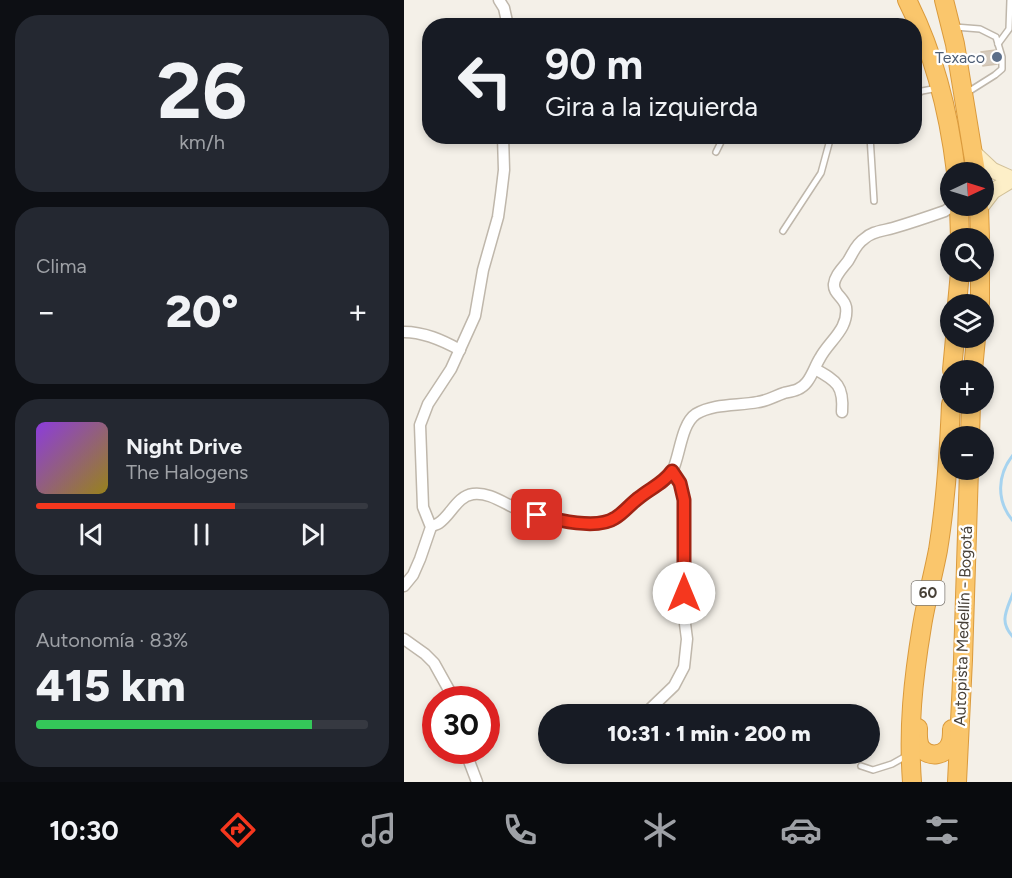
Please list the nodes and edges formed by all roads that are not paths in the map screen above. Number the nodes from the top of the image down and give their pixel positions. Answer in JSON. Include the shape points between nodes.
{"nodes":[{"id":1,"x":499,"y":0,"type":"edge"},
{"id":2,"x":907,"y":0,"type":"edge"},
{"id":3,"x":944,"y":0,"type":"edge"},
{"id":4,"x":1010,"y":0,"type":"edge"},
{"id":5,"x":506,"y":18,"type":"edge"},
{"id":6,"x":912,"y":18,"type":"edge"},
{"id":7,"x":951,"y":27,"type":"junction"},
{"id":8,"x":922,"y":42,"type":"edge"},
{"id":9,"x":998,"y":44,"type":"junction"},
{"id":10,"x":931,"y":89,"type":"junction"},
{"id":11,"x":922,"y":90,"type":"edge"},
{"id":12,"x":922,"y":93,"type":"edge"},
{"id":13,"x":964,"y":94,"type":"junction"},
{"id":14,"x":503,"y":144,"type":"edge"},
{"id":15,"x":720,"y":144,"type":"edge"},
{"id":16,"x":830,"y":144,"type":"edge"},
{"id":17,"x":870,"y":144,"type":"edge"},
{"id":18,"x":716,"y":152,"type":"dead end"},
{"id":19,"x":974,"y":153,"type":"junction"},
{"id":20,"x":954,"y":162,"type":"edge"},
{"id":21,"x":975,"y":162,"type":"edge"},
{"id":22,"x":1012,"y":179,"type":"edge"},
{"id":23,"x":994,"y":190,"type":"edge"},
{"id":24,"x":874,"y":201,"type":"dead end"},
{"id":25,"x":940,"y":213,"type":"edge"},
{"id":26,"x":783,"y":231,"type":"dead end"},
{"id":27,"x":404,"y":332,"type":"edge"},
{"id":28,"x":460,"y":350,"type":"junction"},
{"id":29,"x":815,"y":369,"type":"junction"},
{"id":30,"x":842,"y":412,"type":"dead end"},
{"id":31,"x":950,"y":414,"type":"edge"},
{"id":32,"x":672,"y":471,"type":"junction"},
{"id":33,"x":969,"y":480,"type":"edge"},
{"id":34,"x":431,"y":526,"type":"junction"},
{"id":35,"x":404,"y":586,"type":"edge"},
{"id":36,"x":922,"y":626,"type":"junction"},
{"id":37,"x":404,"y":639,"type":"edge"},
{"id":38,"x":963,"y":660,"type":"junction"},
{"id":39,"x":447,"y":686,"type":"edge"},
{"id":40,"x":655,"y":704,"type":"edge"},
{"id":41,"x":910,"y":754,"type":"junction"},
{"id":42,"x":470,"y":764,"type":"edge"},
{"id":43,"x":861,"y":766,"type":"dead end"},
{"id":44,"x":477,"y":782,"type":"edge"},
{"id":45,"x":912,"y":782,"type":"edge"},
{"id":46,"x":957,"y":782,"type":"edge"}],
"edges":[{"from":1,"to":5,"type":"street"},
{"from":2,"to":6,"type":"highway"},
{"from":3,"to":7,"type":"highway"},
{"from":4,"to":9,"type":"lane","via":[[1009,29]]},
{"from":7,"to":9,"type":"lane","via":[[980,29],[996,36]]},
{"from":7,"to":13,"type":"highway"},
{"from":8,"to":10,"type":"highway","via":[[933,63]]},
{"from":9,"to":13,"type":"lane","via":[[1002,69]]},
{"from":10,"to":11,"type":"lane"},
{"from":10,"to":12,"type":"lane"},
{"from":10,"to":20,"type":"highway"},
{"from":13,"to":19,"type":"highway"},
{"from":14,"to":28,"type":"street","via":[[497,217],[475,316]]},
{"from":15,"to":18,"type":"lane"},
{"from":16,"to":26,"type":"lane","via":[[821,174]]},
{"from":17,"to":24,"type":"lane"},
{"from":19,"to":21,"type":"highway"},
{"from":19,"to":22,"type":"main road","via":[[992,170]]},
{"from":22,"to":23,"type":"main road"},
{"from":25,"to":29,"type":"street","via":[[874,232],[858,243],[834,283],[846,308],[842,328]]},
{"from":27,"to":28,"type":"street","via":[[423,333]]},
{"from":28,"to":34,"type":"street","via":[[420,424],[423,507]]},
{"from":29,"to":30,"type":"street","via":[[840,388]]},
{"from":29,"to":32,"type":"street","via":[[802,387],[792,392],[760,402],[730,404],[694,416]]},
{"from":31,"to":36,"type":"highway","name":"Autopista Medellín - Bogotá","number":"60","via":[[944,513]]},
{"from":32,"to":34,"type":"street","via":[[609,521],[576,523],[472,494]]},
{"from":32,"to":40,"type":"street","via":[[684,500],[687,639],[684,667],[674,686]]},
{"from":33,"to":38,"type":"highway","name":"Autopista Medellín - Bogotá","number":"60"},
{"from":34,"to":35,"type":"street","via":[[413,575]]},
{"from":36,"to":38,"type":"highway","via":[[928,644],[918,742],[926,753],[939,754],[950,746],[954,676]]},
{"from":36,"to":41,"type":"highway","name":"Autopista Medellín - Bogotá","number":"60","via":[[912,694]]},
{"from":37,"to":39,"type":"street","via":[[434,663]]},
{"from":38,"to":46,"type":"highway","name":"Autopista Medellín - Bogotá","number":"60"},
{"from":41,"to":43,"type":"lane","via":[[873,770]]},
{"from":41,"to":45,"type":"highway","name":"Autopista Medellín - Bogotá","number":"60"},
{"from":42,"to":44,"type":"street"}]}
